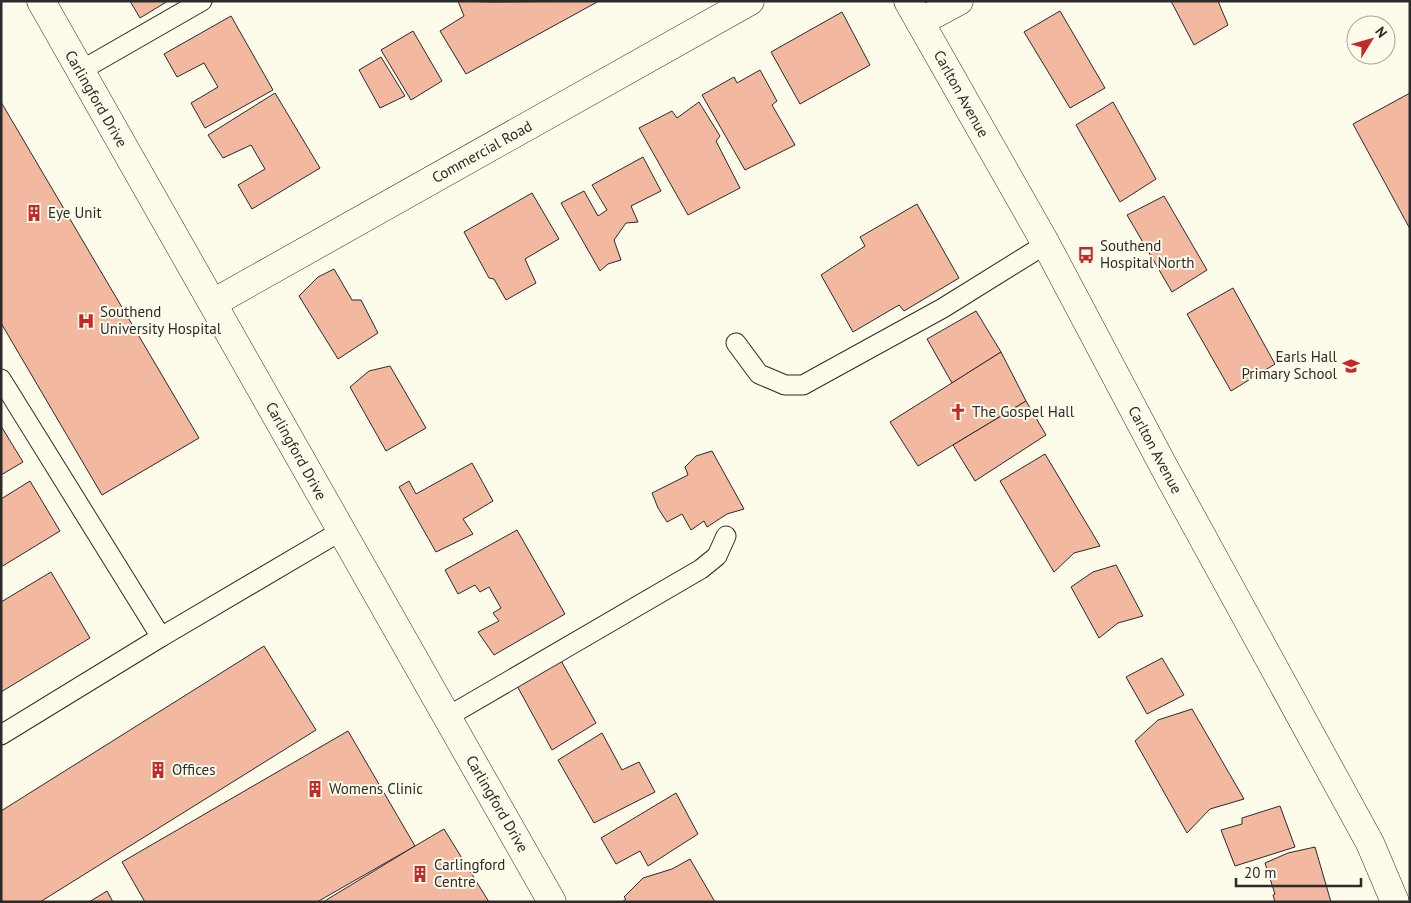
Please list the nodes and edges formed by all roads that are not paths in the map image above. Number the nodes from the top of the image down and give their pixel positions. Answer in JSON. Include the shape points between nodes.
{"nodes":[{"id":1,"x":40,"y":1,"type":"edge"},
{"id":2,"x":202,"y":1,"type":"edge"},
{"id":3,"x":750,"y":1,"type":"edge"},
{"id":4,"x":959,"y":1,"type":"edge"},
{"id":5,"x":914,"y":11,"type":"edge"},
{"id":6,"x":80,"y":71,"type":"junction"},
{"id":7,"x":1046,"y":244,"type":"junction"},
{"id":8,"x":213,"y":303,"type":"junction"},
{"id":9,"x":736,"y":343,"type":"dead end"},
{"id":10,"x":4,"y":389,"type":"edge"},
{"id":11,"x":341,"y":531,"type":"junction"},
{"id":12,"x":726,"y":536,"type":"dead end"},
{"id":13,"x":161,"y":637,"type":"junction"},
{"id":14,"x":447,"y":717,"type":"junction"},
{"id":15,"x":1,"y":735,"type":"edge"},
{"id":16,"x":552,"y":902,"type":"edge"},
{"id":17,"x":1395,"y":902,"type":"edge"}],
"edges":[{"from":1,"to":6,"type":"street","name":"Carlingford Drive"},
{"from":2,"to":6,"type":"lane"},
{"from":3,"to":8,"type":"street","name":"Commercial Road"},
{"from":4,"to":5,"type":"street"},
{"from":5,"to":7,"type":"street","name":"Carlton Avenue"},
{"from":6,"to":8,"type":"street","name":"Carlingford Drive"},
{"from":7,"to":9,"type":"lane","via":[[943,308],[803,385],[785,385],[759,374]]},
{"from":7,"to":17,"type":"street","name":"Carlton Avenue","via":[[1370,842]]},
{"from":8,"to":11,"type":"street","name":"Carlingford Drive"},
{"from":10,"to":13,"type":"lane"},
{"from":11,"to":13,"type":"lane"},
{"from":11,"to":14,"type":"street","name":"Carlingford Drive"},
{"from":12,"to":14,"type":"lane","via":[[717,556],[701,570]]},
{"from":13,"to":15,"type":"lane"},
{"from":14,"to":16,"type":"street","name":"Carlingford Drive"}]}
